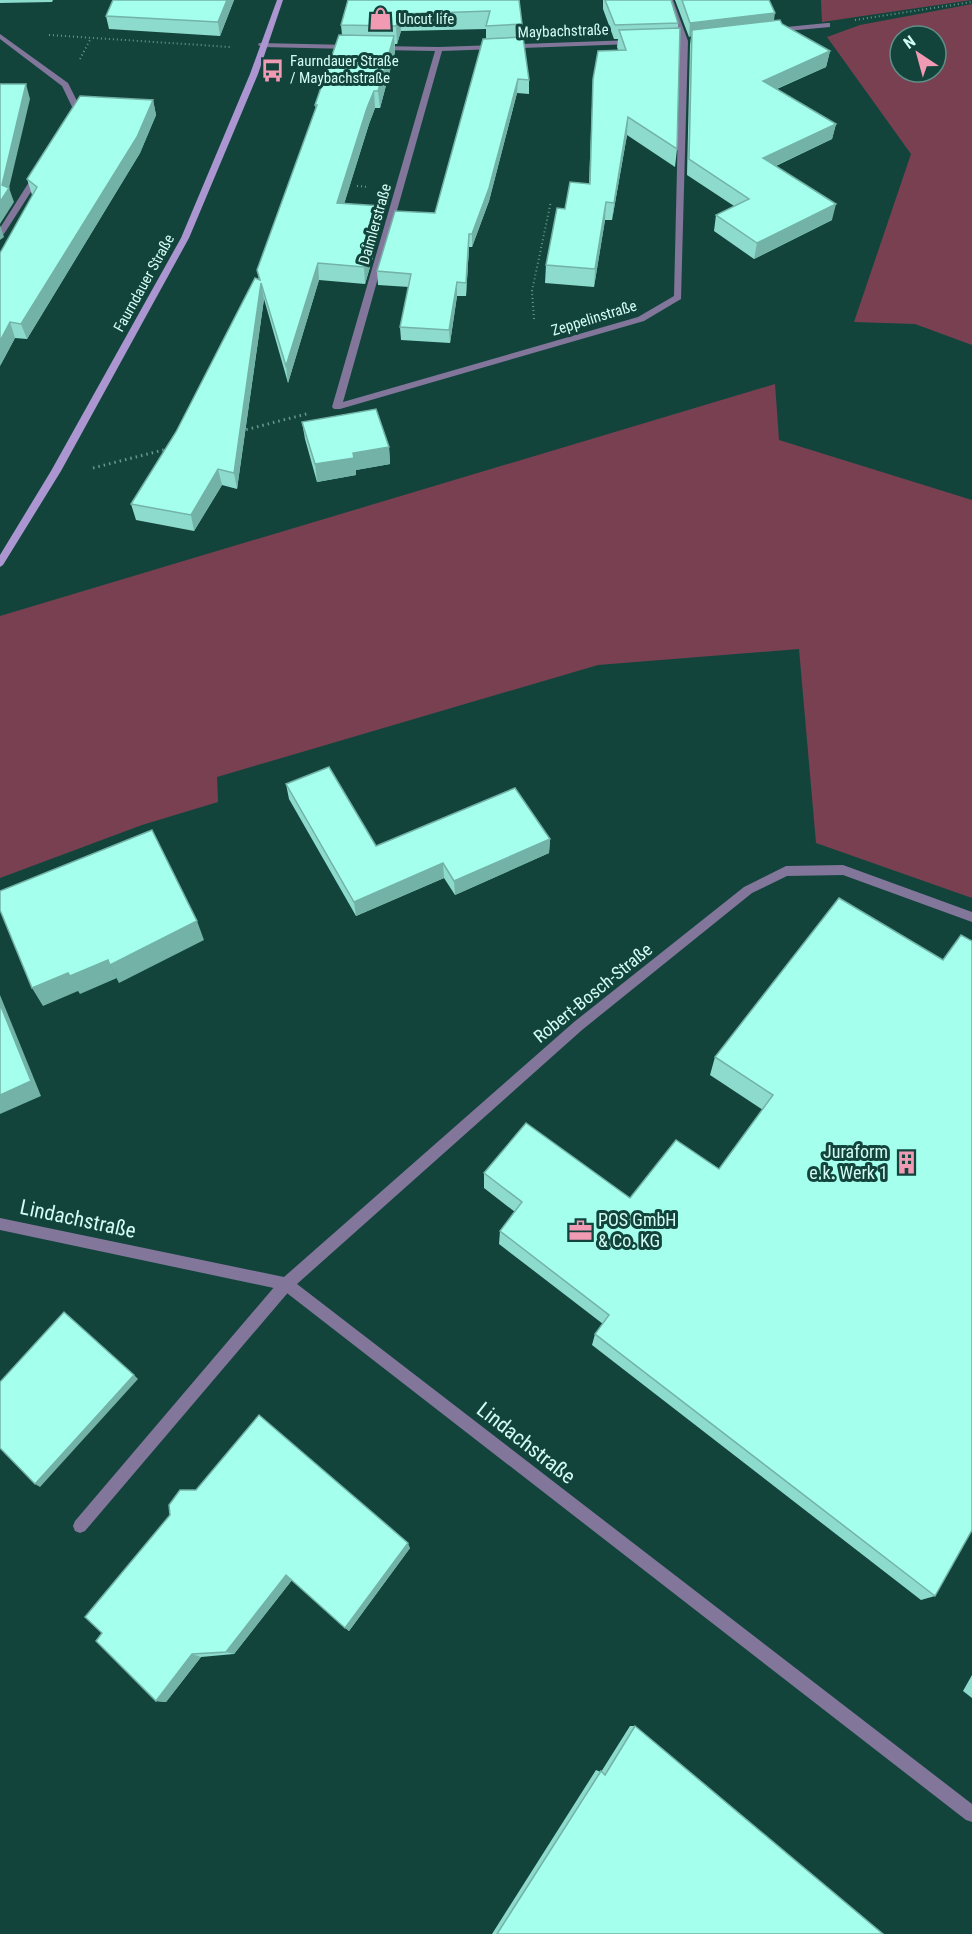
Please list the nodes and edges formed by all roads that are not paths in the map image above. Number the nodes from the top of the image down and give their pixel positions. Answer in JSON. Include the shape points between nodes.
{"nodes":[{"id":1,"x":280,"y":0,"type":"edge"},
{"id":2,"x":670,"y":0,"type":"edge"},
{"id":3,"x":827,"y":25,"type":"road end"},
{"id":4,"x":772,"y":31,"type":"edge"},
{"id":5,"x":0,"y":36,"type":"edge"},
{"id":6,"x":695,"y":39,"type":"edge"},
{"id":7,"x":672,"y":41,"type":"edge"},
{"id":8,"x":684,"y":41,"type":"junction"},
{"id":9,"x":637,"y":42,"type":"edge"},
{"id":10,"x":262,"y":45,"type":"junction"},
{"id":11,"x":357,"y":47,"type":"edge"},
{"id":12,"x":368,"y":47,"type":"edge"},
{"id":13,"x":439,"y":49,"type":"junction"},
{"id":14,"x":66,"y":131,"type":"edge"},
{"id":15,"x":41,"y":169,"type":"edge"},
{"id":16,"x":0,"y":234,"type":"edge"},
{"id":17,"x":337,"y":407,"type":"joint"},
{"id":18,"x":0,"y":563,"type":"edge"},
{"id":19,"x":972,"y":917,"type":"edge"},
{"id":20,"x":0,"y":1224,"type":"edge"},
{"id":21,"x":286,"y":1284,"type":"junction"},
{"id":22,"x":80,"y":1526,"type":"dead end"},
{"id":23,"x":972,"y":1814,"type":"edge"}],
"edges":[{"from":1,"to":10,"type":"street","name":"Faurndauer Straße"},
{"from":2,"to":8,"type":"street"},
{"from":3,"to":4,"type":"street"},
{"from":5,"to":14,"type":"street","via":[[65,85],[78,111]]},
{"from":6,"to":8,"type":"street"},
{"from":7,"to":8,"type":"street"},
{"from":8,"to":17,"type":"street","name":"Zeppelinstraße","via":[[678,297],[641,319]]},
{"from":9,"to":13,"type":"street","name":"Maybachstraße"},
{"from":10,"to":11,"type":"street"},
{"from":10,"to":18,"type":"street","name":"Faurndauer Straße","via":[[254,74],[185,238],[56,471]]},
{"from":12,"to":13,"type":"street","name":"Maybachstraße"},
{"from":13,"to":17,"type":"street","name":"Daimlerstraße"},
{"from":15,"to":16,"type":"street"},
{"from":19,"to":21,"type":"street","name":"Robert-Bosch-Straße","via":[[843,870],[786,871],[748,890],[578,1026]]},
{"from":20,"to":21,"type":"street","name":"Lindachstraße"},
{"from":21,"to":22,"type":"street","name":"Robert-Bosch-Straße"},
{"from":21,"to":23,"type":"street","name":"Lindachstraße"}]}
